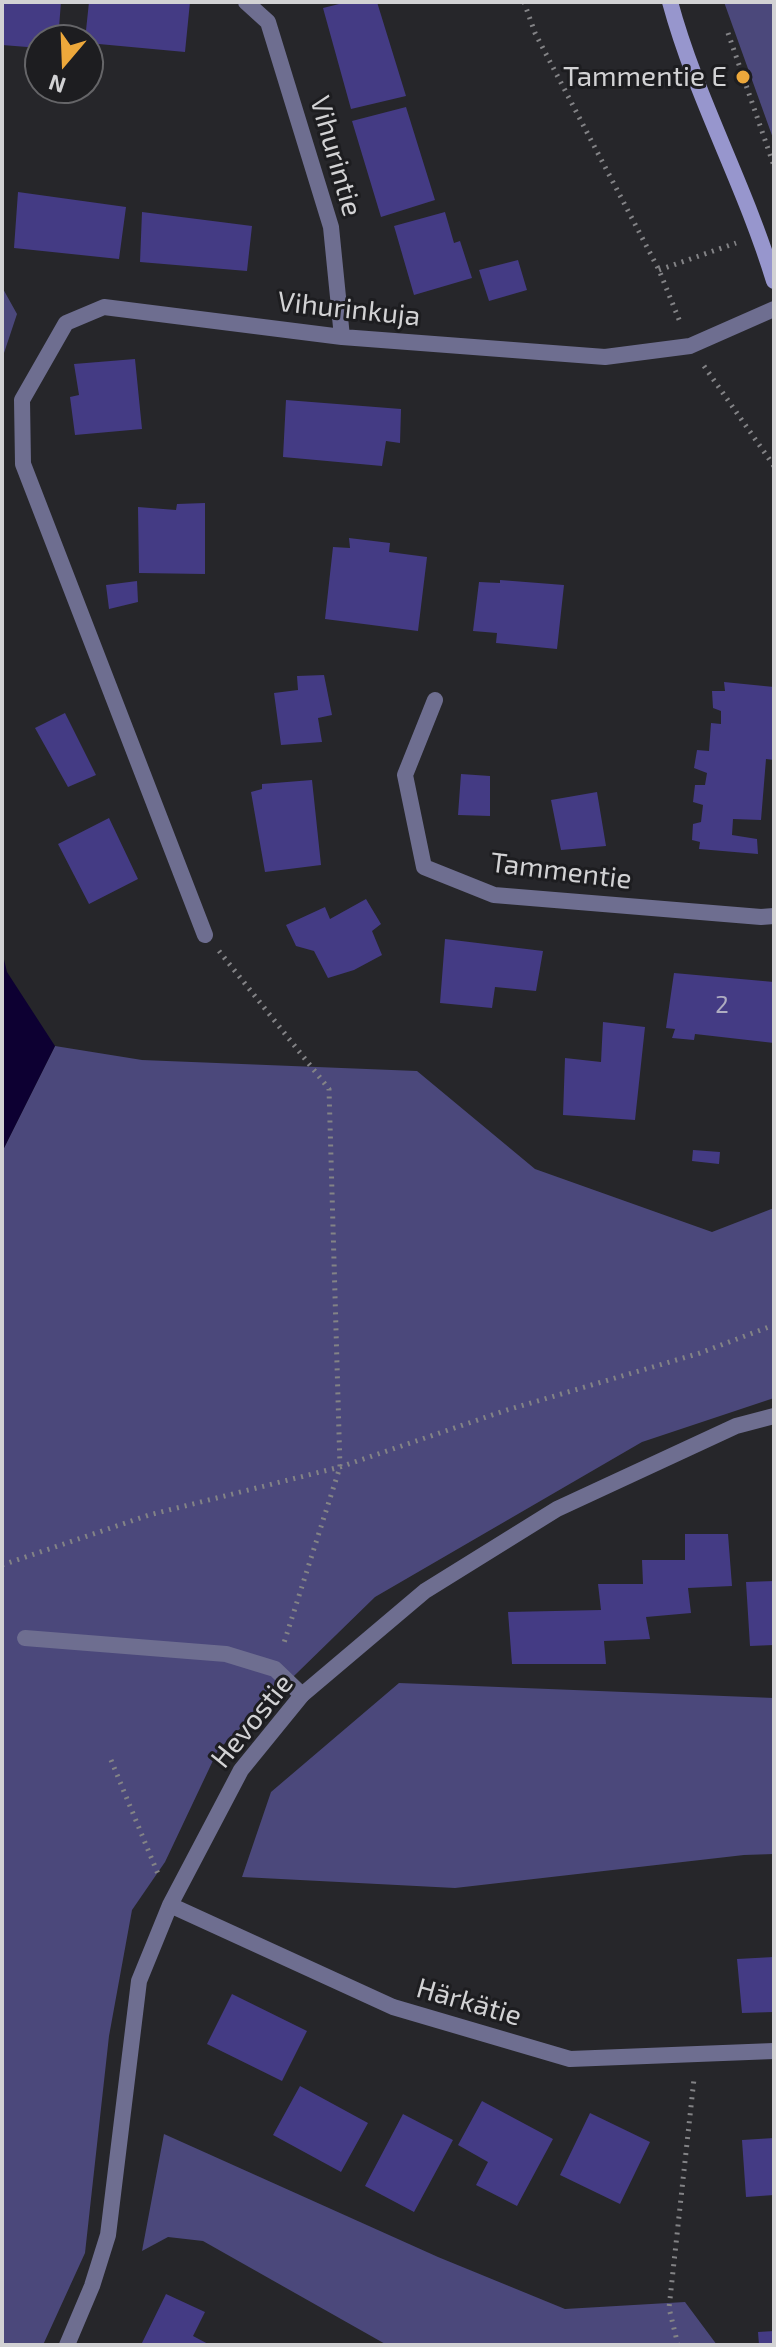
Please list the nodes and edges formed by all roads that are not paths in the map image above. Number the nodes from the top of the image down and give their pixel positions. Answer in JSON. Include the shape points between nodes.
{"nodes":[{"id":1,"x":246,"y":2,"type":"edge"},
{"id":2,"x":670,"y":2,"type":"edge"},
{"id":3,"x":774,"y":281,"type":"edge"},
{"id":4,"x":774,"y":309,"type":"edge"},
{"id":5,"x":342,"y":337,"type":"junction"},
{"id":6,"x":435,"y":700,"type":"dead end"},
{"id":7,"x":774,"y":916,"type":"edge"},
{"id":8,"x":205,"y":935,"type":"road end"},
{"id":9,"x":774,"y":1416,"type":"edge"},
{"id":10,"x":25,"y":1638,"type":"dead end"},
{"id":11,"x":302,"y":1695,"type":"junction"},
{"id":12,"x":170,"y":1905,"type":"junction"},
{"id":13,"x":774,"y":2051,"type":"edge"},
{"id":14,"x":67,"y":2345,"type":"edge"}],
"edges":[{"from":1,"to":5,"type":"street","name":"Vihurintie","via":[[268,22],[331,227]]},
{"from":2,"to":3,"type":"main road","via":[[683,49],[760,234]]},
{"from":4,"to":5,"type":"street","name":"Vihurinkuja","via":[[690,346],[605,357]]},
{"from":5,"to":8,"type":"street","name":"Vihurinkuja","via":[[104,307],[66,323],[22,400],[23,464]]},
{"from":6,"to":7,"type":"street","name":"Tammentie","via":[[405,775],[424,867],[494,895]]},
{"from":9,"to":11,"type":"street","name":"Hevostie","via":[[736,1426],[557,1509],[425,1591]]},
{"from":10,"to":11,"type":"street","via":[[226,1654],[275,1669]]},
{"from":11,"to":12,"type":"street","name":"Hevostie","via":[[241,1770]]},
{"from":12,"to":13,"type":"street","name":"Härkätie","via":[[393,2007],[570,2059]]},
{"from":12,"to":14,"type":"street","name":"Hevostie","via":[[139,1981],[108,2235]]}]}
